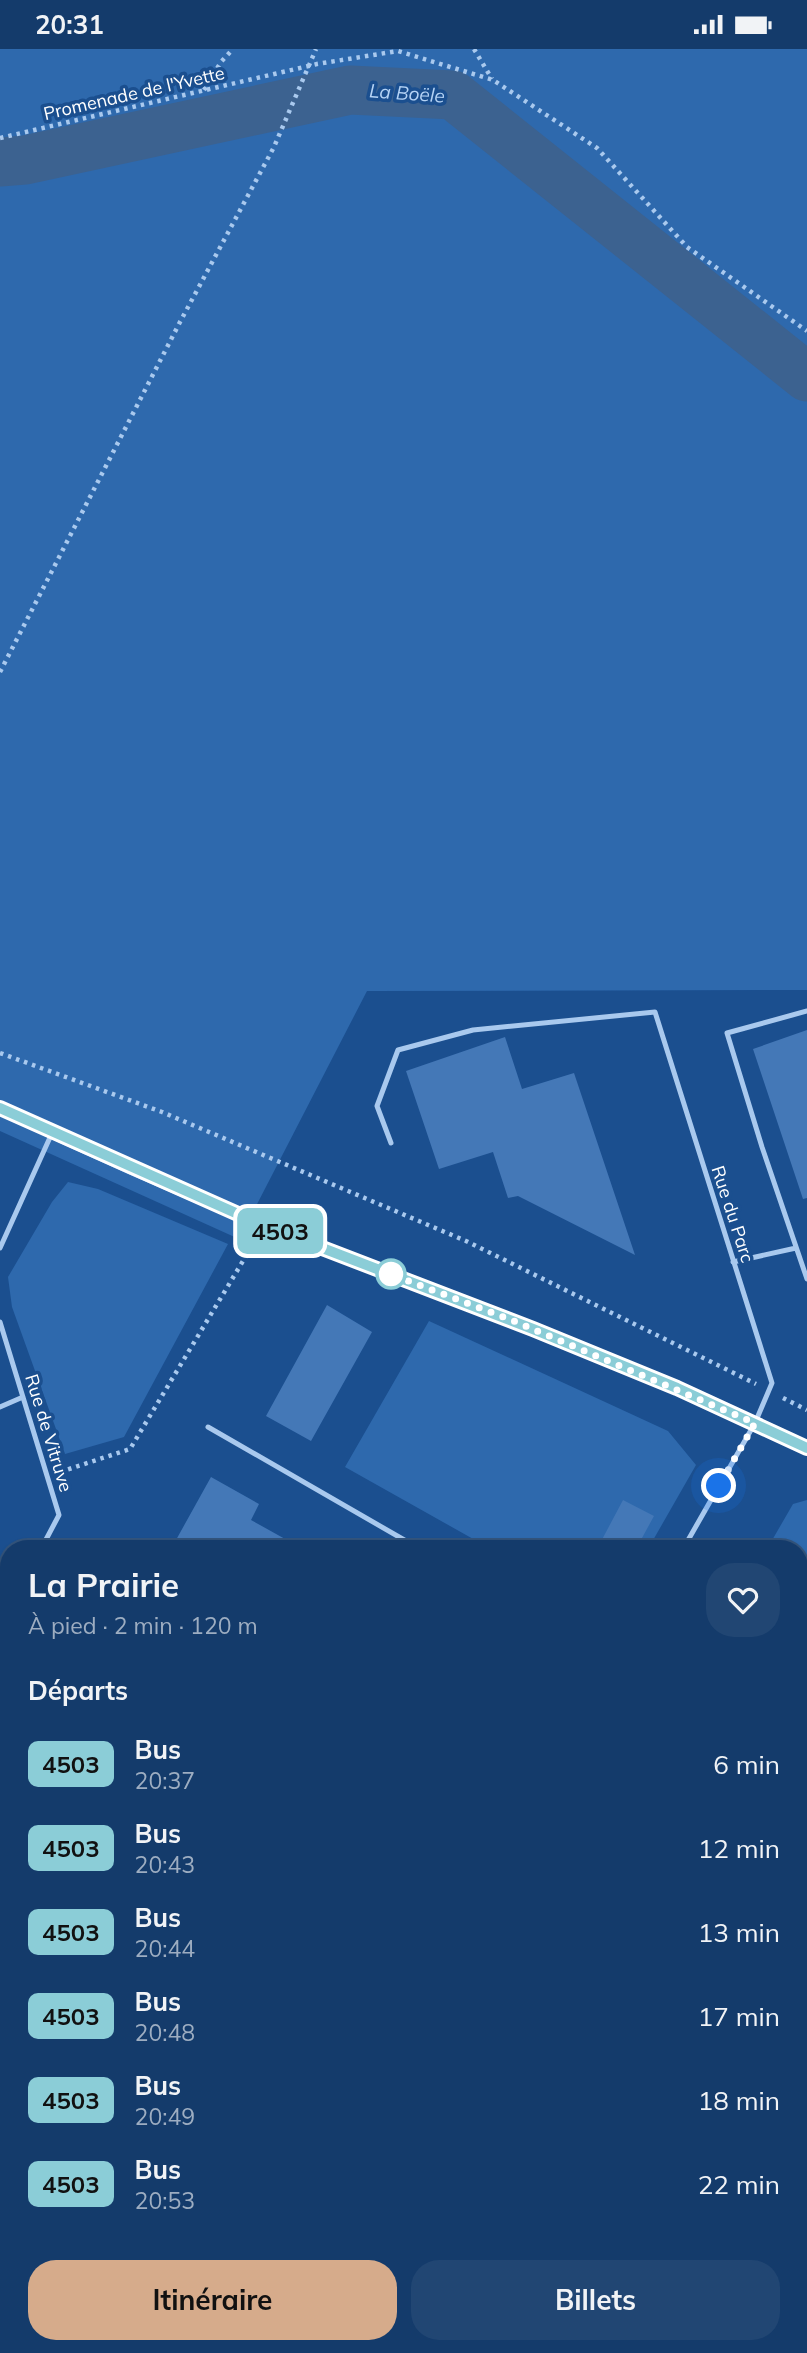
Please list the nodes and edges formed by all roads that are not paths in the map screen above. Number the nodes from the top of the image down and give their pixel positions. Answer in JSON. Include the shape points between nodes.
{"nodes":[{"id":1,"x":807,"y":1011,"type":"edge"},
{"id":2,"x":0,"y":1108,"type":"edge"},
{"id":3,"x":52,"y":1133,"type":"junction"},
{"id":4,"x":390,"y":1143,"type":"dead end"},
{"id":5,"x":0,"y":1248,"type":"edge"},
{"id":6,"x":796,"y":1248,"type":"junction"},
{"id":7,"x":733,"y":1262,"type":"junction"},
{"id":8,"x":807,"y":1279,"type":"edge"},
{"id":9,"x":0,"y":1322,"type":"edge"},
{"id":10,"x":23,"y":1397,"type":"junction"},
{"id":11,"x":0,"y":1407,"type":"edge"},
{"id":12,"x":755,"y":1423,"type":"junction"},
{"id":13,"x":208,"y":1427,"type":"dead end"},
{"id":14,"x":807,"y":1448,"type":"edge"},
{"id":15,"x":46,"y":1540,"type":"edge"},
{"id":16,"x":404,"y":1540,"type":"edge"},
{"id":17,"x":688,"y":1540,"type":"edge"}],
"edges":[{"from":1,"to":6,"type":"lane","via":[[727,1033]]},
{"from":2,"to":3,"type":"street"},
{"from":3,"to":5,"type":"lane"},
{"from":3,"to":12,"type":"street","via":[[265,1226],[509,1319]]},
{"from":4,"to":7,"type":"lane","name":"Rue du Parc","via":[[377,1106],[398,1050],[473,1030],[655,1012]]},
{"from":6,"to":7,"type":"lane"},
{"from":6,"to":8,"type":"lane"},
{"from":7,"to":12,"type":"lane","name":"Rue du Parc","via":[[772,1383]]},
{"from":9,"to":10,"type":"lane","name":"Rue de Vitruve"},
{"from":10,"to":11,"type":"lane"},
{"from":10,"to":15,"type":"lane","name":"Rue de Vitruve","via":[[59,1514]]},
{"from":12,"to":14,"type":"street"},
{"from":12,"to":17,"type":"lane"},
{"from":13,"to":16,"type":"lane"}]}
